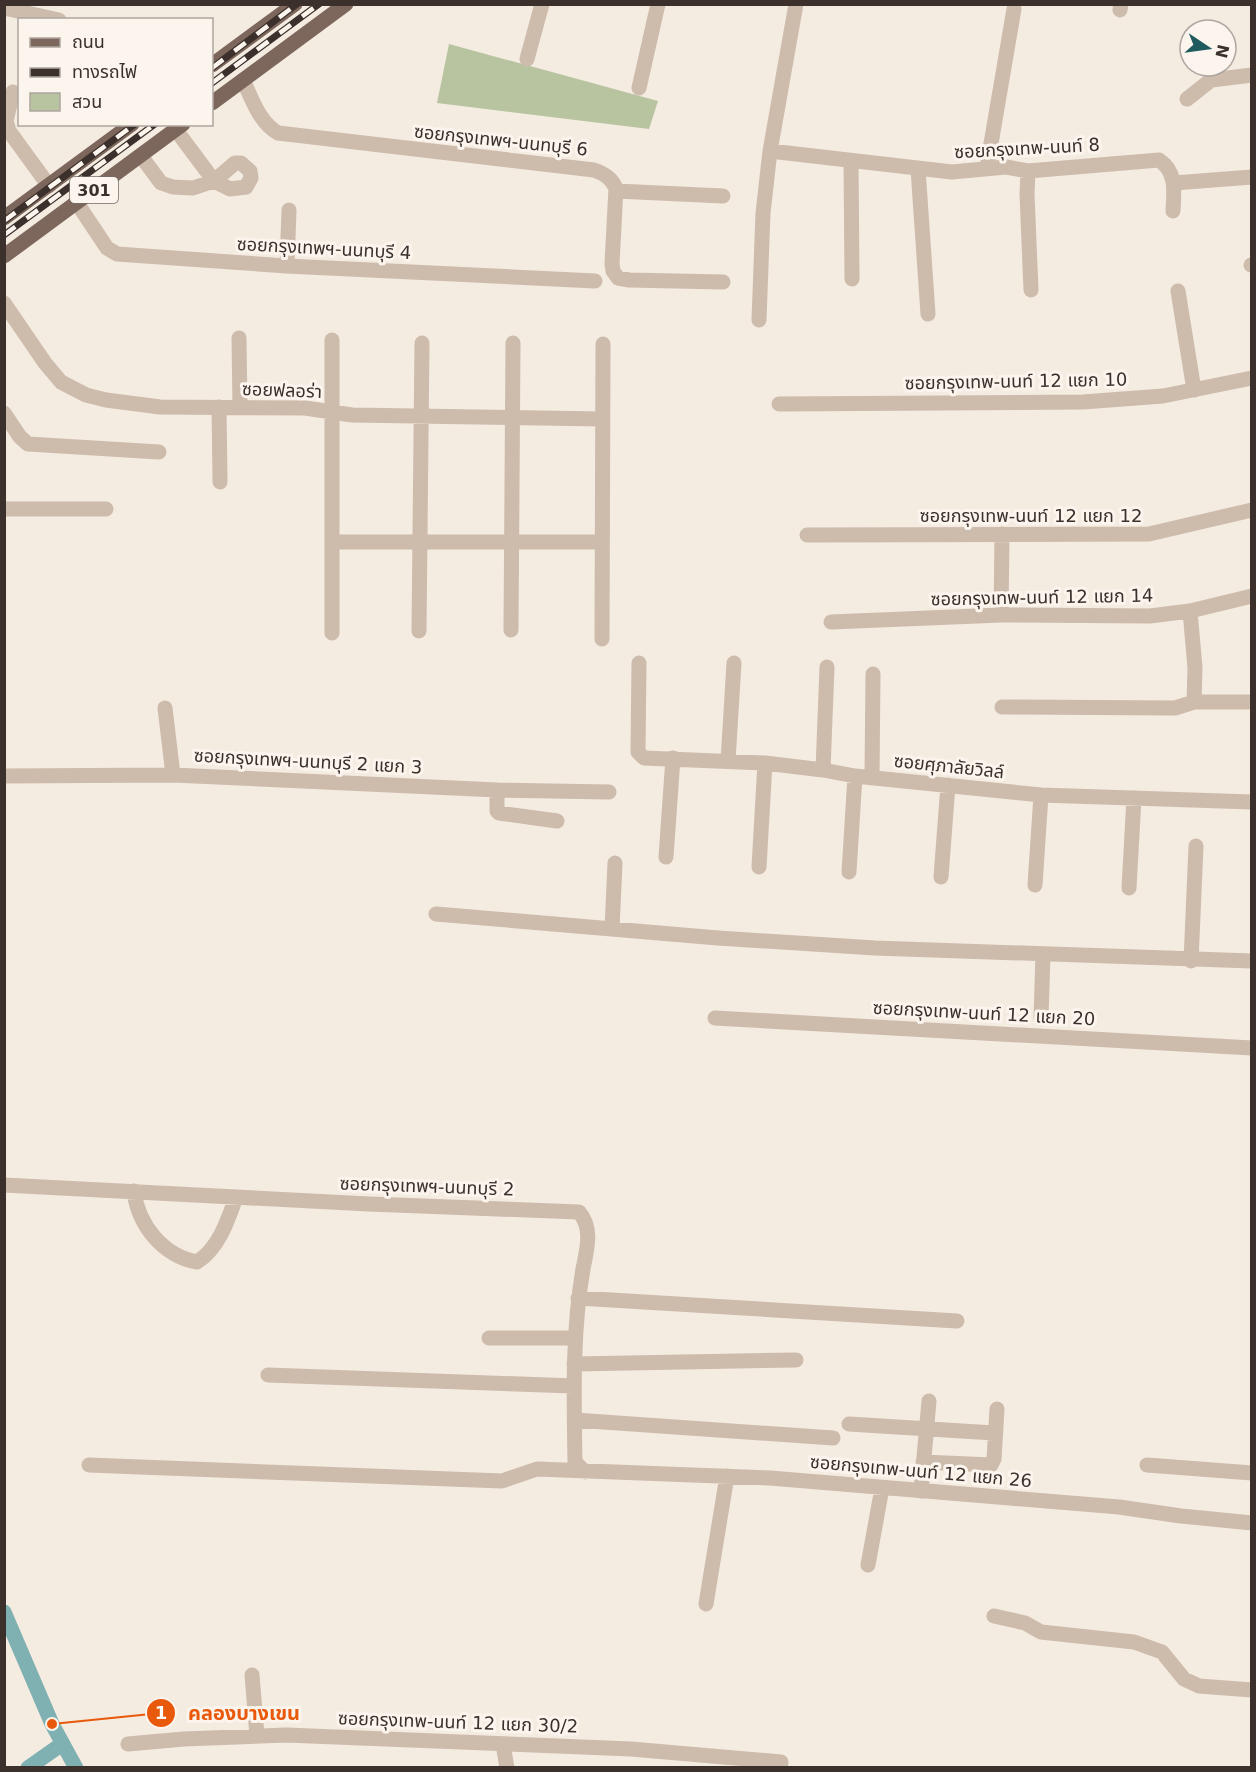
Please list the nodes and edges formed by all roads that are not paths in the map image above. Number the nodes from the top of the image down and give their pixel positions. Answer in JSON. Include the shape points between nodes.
{"nodes":[{"id":1,"x":346,"y":4,"type":"edge"},
{"id":2,"x":542,"y":4,"type":"edge"},
{"id":3,"x":658,"y":4,"type":"edge"},
{"id":4,"x":796,"y":4,"type":"edge"},
{"id":5,"x":287,"y":7,"type":"edge"},
{"id":6,"x":4,"y":8,"type":"edge"},
{"id":7,"x":1014,"y":9,"type":"dead end"},
{"id":8,"x":50,"y":18,"type":"edge"},
{"id":9,"x":527,"y":59,"type":"dead end"},
{"id":10,"x":213,"y":64,"type":"edge"},
{"id":11,"x":1251,"y":75,"type":"edge"},
{"id":12,"x":243,"y":80,"type":"junction"},
{"id":13,"x":639,"y":88,"type":"dead end"},
{"id":14,"x":13,"y":92,"type":"dead end"},
{"id":15,"x":1187,"y":99,"type":"dead end"},
{"id":16,"x":213,"y":102,"type":"edge"},
{"id":17,"x":129,"y":126,"type":"edge"},
{"id":18,"x":179,"y":127,"type":"edge"},
{"id":19,"x":770,"y":152,"type":"junction"},
{"id":20,"x":141,"y":156,"type":"junction"},
{"id":21,"x":851,"y":161,"type":"junction"},
{"id":22,"x":987,"y":167,"type":"junction"},
{"id":23,"x":918,"y":169,"type":"junction"},
{"id":24,"x":1028,"y":171,"type":"junction"},
{"id":25,"x":1251,"y":177,"type":"edge"},
{"id":26,"x":1174,"y":183,"type":"junction"},
{"id":27,"x":49,"y":186,"type":"junction"},
{"id":28,"x":616,"y":191,"type":"junction"},
{"id":29,"x":723,"y":196,"type":"dead end"},
{"id":30,"x":77,"y":203,"type":"junction"},
{"id":31,"x":289,"y":210,"type":"dead end"},
{"id":32,"x":1173,"y":211,"type":"dead end"},
{"id":33,"x":4,"y":218,"type":"edge"},
{"id":34,"x":4,"y":256,"type":"edge"},
{"id":35,"x":287,"y":266,"type":"junction"},
{"id":36,"x":852,"y":279,"type":"dead end"},
{"id":37,"x":595,"y":281,"type":"dead end"},
{"id":38,"x":723,"y":282,"type":"dead end"},
{"id":39,"x":1032,"y":290,"type":"dead end"},
{"id":40,"x":1178,"y":291,"type":"dead end"},
{"id":41,"x":4,"y":303,"type":"edge"},
{"id":42,"x":928,"y":314,"type":"dead end"},
{"id":43,"x":759,"y":320,"type":"dead end"},
{"id":44,"x":239,"y":338,"type":"dead end"},
{"id":45,"x":332,"y":339,"type":"dead end"},
{"id":46,"x":422,"y":343,"type":"dead end"},
{"id":47,"x":513,"y":343,"type":"dead end"},
{"id":48,"x":603,"y":344,"type":"dead end"},
{"id":49,"x":1251,"y":378,"type":"edge"},
{"id":50,"x":1194,"y":390,"type":"junction"},
{"id":51,"x":779,"y":404,"type":"dead end"},
{"id":52,"x":219,"y":407,"type":"junction"},
{"id":53,"x":240,"y":407,"type":"junction"},
{"id":54,"x":332,"y":412,"type":"junction"},
{"id":55,"x":4,"y":413,"type":"edge"},
{"id":56,"x":422,"y":416,"type":"junction"},
{"id":57,"x":513,"y":418,"type":"junction"},
{"id":58,"x":603,"y":419,"type":"junction"},
{"id":59,"x":159,"y":452,"type":"dead end"},
{"id":60,"x":220,"y":483,"type":"dead end"},
{"id":61,"x":4,"y":509,"type":"edge"},
{"id":62,"x":106,"y":509,"type":"dead end"},
{"id":63,"x":1251,"y":510,"type":"edge"},
{"id":64,"x":1002,"y":534,"type":"junction"},
{"id":65,"x":807,"y":535,"type":"dead end"},
{"id":66,"x":332,"y":542,"type":"junction"},
{"id":67,"x":420,"y":542,"type":"junction"},
{"id":68,"x":512,"y":542,"type":"junction"},
{"id":69,"x":603,"y":542,"type":"junction"},
{"id":70,"x":1251,"y":596,"type":"edge"},
{"id":71,"x":1190,"y":611,"type":"junction"},
{"id":72,"x":1001,"y":615,"type":"junction"},
{"id":73,"x":831,"y":622,"type":"dead end"},
{"id":74,"x":511,"y":630,"type":"dead end"},
{"id":75,"x":419,"y":631,"type":"dead end"},
{"id":76,"x":332,"y":633,"type":"dead end"},
{"id":77,"x":602,"y":639,"type":"dead end"},
{"id":78,"x":639,"y":663,"type":"dead end"},
{"id":79,"x":734,"y":663,"type":"dead end"},
{"id":80,"x":827,"y":667,"type":"dead end"},
{"id":81,"x":873,"y":674,"type":"dead end"},
{"id":82,"x":1194,"y":702,"type":"junction"},
{"id":83,"x":1250,"y":702,"type":"edge"},
{"id":84,"x":1002,"y":707,"type":"dead end"},
{"id":85,"x":165,"y":708,"type":"dead end"},
{"id":86,"x":673,"y":758,"type":"junction"},
{"id":87,"x":728,"y":761,"type":"junction"},
{"id":88,"x":765,"y":763,"type":"junction"},
{"id":89,"x":823,"y":770,"type":"junction"},
{"id":90,"x":173,"y":775,"type":"junction"},
{"id":91,"x":4,"y":776,"type":"edge"},
{"id":92,"x":855,"y":776,"type":"junction"},
{"id":93,"x":872,"y":778,"type":"junction"},
{"id":94,"x":948,"y":785,"type":"junction"},
{"id":95,"x":497,"y":790,"type":"junction"},
{"id":96,"x":609,"y":792,"type":"dead end"},
{"id":97,"x":1041,"y":795,"type":"junction"},
{"id":98,"x":1134,"y":798,"type":"junction"},
{"id":99,"x":1251,"y":802,"type":"edge"},
{"id":100,"x":557,"y":820,"type":"dead end"},
{"id":101,"x":1196,"y":846,"type":"dead end"},
{"id":102,"x":666,"y":857,"type":"dead end"},
{"id":103,"x":615,"y":862,"type":"dead end"},
{"id":104,"x":759,"y":867,"type":"dead end"},
{"id":105,"x":849,"y":872,"type":"dead end"},
{"id":106,"x":941,"y":877,"type":"dead end"},
{"id":107,"x":1035,"y":885,"type":"dead end"},
{"id":108,"x":1129,"y":888,"type":"dead end"},
{"id":109,"x":436,"y":914,"type":"dead end"},
{"id":110,"x":612,"y":929,"type":"junction"},
{"id":111,"x":1042,"y":954,"type":"junction"},
{"id":112,"x":1191,"y":960,"type":"junction"},
{"id":113,"x":1251,"y":961,"type":"edge"},
{"id":114,"x":715,"y":1018,"type":"dead end"},
{"id":115,"x":1041,"y":1018,"type":"dead end"},
{"id":116,"x":1251,"y":1048,"type":"edge"},
{"id":117,"x":4,"y":1185,"type":"edge"},
{"id":118,"x":134,"y":1191,"type":"junction"},
{"id":119,"x":236,"y":1197,"type":"junction"},
{"id":120,"x":578,"y":1298,"type":"junction"},
{"id":121,"x":957,"y":1321,"type":"dead end"},
{"id":122,"x":489,"y":1338,"type":"dead end"},
{"id":123,"x":575,"y":1338,"type":"junction"},
{"id":124,"x":796,"y":1360,"type":"dead end"},
{"id":125,"x":574,"y":1364,"type":"junction"},
{"id":126,"x":268,"y":1375,"type":"dead end"},
{"id":127,"x":574,"y":1386,"type":"junction"},
{"id":128,"x":929,"y":1401,"type":"dead end"},
{"id":129,"x":997,"y":1409,"type":"dead end"},
{"id":130,"x":574,"y":1420,"type":"junction"},
{"id":131,"x":849,"y":1424,"type":"dead end"},
{"id":132,"x":925,"y":1429,"type":"junction"},
{"id":133,"x":994,"y":1433,"type":"junction"},
{"id":134,"x":833,"y":1438,"type":"dead end"},
{"id":135,"x":923,"y":1462,"type":"junction"},
{"id":136,"x":89,"y":1465,"type":"dead end"},
{"id":137,"x":1147,"y":1465,"type":"dead end"},
{"id":138,"x":585,"y":1472,"type":"junction"},
{"id":139,"x":1251,"y":1473,"type":"edge"},
{"id":140,"x":727,"y":1476,"type":"junction"},
{"id":141,"x":882,"y":1488,"type":"junction"},
{"id":142,"x":921,"y":1491,"type":"junction"},
{"id":143,"x":1251,"y":1523,"type":"edge"},
{"id":144,"x":868,"y":1564,"type":"dead end"},
{"id":145,"x":706,"y":1604,"type":"dead end"},
{"id":146,"x":994,"y":1616,"type":"dead end"},
{"id":147,"x":252,"y":1675,"type":"dead end"},
{"id":148,"x":1251,"y":1690,"type":"edge"},
{"id":149,"x":257,"y":1736,"type":"junction"},
{"id":150,"x":128,"y":1744,"type":"dead end"},
{"id":151,"x":503,"y":1744,"type":"junction"},
{"id":152,"x":507,"y":1767,"type":"edge"},
{"id":153,"x":780,"y":1767,"type":"edge"}],
"edges":[{"from":1,"to":12,"type":"main road"},
{"from":2,"to":9,"type":"street"},
{"from":3,"to":13,"type":"street"},
{"from":4,"to":19,"type":"street"},
{"from":5,"to":10,"type":"main road"},
{"from":6,"to":8,"type":"street"},
{"from":7,"to":22,"type":"street"},
{"from":11,"to":15,"type":"street","via":[[1211,80]]},
{"from":12,"to":16,"type":"main road"},
{"from":12,"to":28,"type":"street","name":"ซอยกรุงเทพฯ-นนทบุรี 6","via":[[261,116],[278,133],[594,170],[612,179]]},
{"from":14,"to":27,"type":"street","via":[[6,121],[9,131]]},
{"from":17,"to":27,"type":"main road","number":"301"},
{"from":18,"to":20,"type":"main road","number":"301"},
{"from":18,"to":20,"type":"street","via":[[214,181],[193,188],[161,183]]},
{"from":19,"to":21,"type":"street","name":"ซอยกรุงเทพ-นนท์ 8"},
{"from":19,"to":43,"type":"street"},
{"from":20,"to":30,"type":"main road","number":"301"},
{"from":21,"to":23,"type":"street","name":"ซอยกรุงเทพ-นนท์ 8"},
{"from":21,"to":36,"type":"street"},
{"from":22,"to":23,"type":"street","name":"ซอยกรุงเทพ-นนท์ 8","via":[[952,172]]},
{"from":22,"to":24,"type":"street","name":"ซอยกรุงเทพ-นนท์ 8"},
{"from":23,"to":42,"type":"street"},
{"from":24,"to":26,"type":"street","name":"ซอยกรุงเทพ-นนท์ 8","via":[[1160,160],[1168,166]]},
{"from":24,"to":39,"type":"street"},
{"from":25,"to":26,"type":"street"},
{"from":26,"to":32,"type":"street"},
{"from":27,"to":33,"type":"main road","number":"301"},
{"from":28,"to":29,"type":"street"},
{"from":28,"to":38,"type":"street","via":[[612,271],[618,278]]},
{"from":30,"to":34,"type":"main road","number":"301"},
{"from":30,"to":35,"type":"street","name":"ซอยกรุงเทพฯ-นนทบุรี 4","via":[[107,248],[117,254]]},
{"from":31,"to":35,"type":"street"},
{"from":35,"to":37,"type":"street","name":"ซอยกรุงเทพฯ-นนทบุรี 4"},
{"from":40,"to":50,"type":"street"},
{"from":41,"to":52,"type":"street","name":"ซอยฟลอร่า","via":[[61,382],[86,395],[160,407]]},
{"from":44,"to":53,"type":"street"},
{"from":45,"to":54,"type":"street"},
{"from":46,"to":56,"type":"street"},
{"from":47,"to":57,"type":"street"},
{"from":48,"to":58,"type":"street"},
{"from":49,"to":50,"type":"street","name":"ซอยกรุงเทพ-นนท์ 12 แยก 10"},
{"from":50,"to":51,"type":"street","name":"ซอยกรุงเทพ-นนท์ 12 แยก 10","via":[[1083,402]]},
{"from":52,"to":53,"type":"street","name":"ซอยฟลอร่า"},
{"from":52,"to":60,"type":"street"},
{"from":53,"to":54,"type":"street","name":"ซอยฟลอร่า"},
{"from":54,"to":56,"type":"street","name":"ซอยฟลอร่า","via":[[352,416]]},
{"from":54,"to":66,"type":"street"},
{"from":55,"to":59,"type":"street","via":[[28,444]]},
{"from":56,"to":57,"type":"street","name":"ซอยฟลอร่า"},
{"from":56,"to":67,"type":"street"},
{"from":57,"to":58,"type":"street","name":"ซอยฟลอร่า"},
{"from":57,"to":68,"type":"street"},
{"from":58,"to":69,"type":"street"},
{"from":61,"to":62,"type":"street"},
{"from":63,"to":64,"type":"street","name":"ซอยกรุงเทพ-นนท์ 12 แยก 12","via":[[1149,534]]},
{"from":64,"to":65,"type":"street","name":"ซอยกรุงเทพ-นนท์ 12 แยก 12"},
{"from":64,"to":72,"type":"street"},
{"from":66,"to":67,"type":"street"},
{"from":66,"to":76,"type":"street"},
{"from":67,"to":68,"type":"street"},
{"from":67,"to":75,"type":"street"},
{"from":68,"to":69,"type":"street"},
{"from":68,"to":74,"type":"street"},
{"from":69,"to":77,"type":"street"},
{"from":70,"to":71,"type":"street","name":"ซอยกรุงเทพ-นนท์ 12 แยก 14"},
{"from":71,"to":72,"type":"street","name":"ซอยกรุงเทพ-นนท์ 12 แยก 14","via":[[1150,616]]},
{"from":71,"to":82,"type":"street"},
{"from":72,"to":73,"type":"street","name":"ซอยกรุงเทพ-นนท์ 12 แยก 14"},
{"from":78,"to":86,"type":"street","name":"ซอยศุภาลัยวิลล์","via":[[638,752],[644,758]]},
{"from":79,"to":87,"type":"street"},
{"from":80,"to":89,"type":"street"},
{"from":81,"to":93,"type":"street"},
{"from":82,"to":83,"type":"street"},
{"from":82,"to":84,"type":"street","via":[[1175,708]]},
{"from":85,"to":90,"type":"street"},
{"from":86,"to":87,"type":"street","name":"ซอยศุภาลัยวิลล์"},
{"from":86,"to":102,"type":"street"},
{"from":87,"to":88,"type":"street","name":"ซอยศุภาลัยวิลล์"},
{"from":88,"to":89,"type":"street","name":"ซอยศุภาลัยวิลล์"},
{"from":88,"to":104,"type":"street"},
{"from":89,"to":92,"type":"street","name":"ซอยศุภาลัยวิลล์"},
{"from":90,"to":91,"type":"street","name":"ซอยกรุงเทพฯ-นนทบุรี 2 แยก 3"},
{"from":90,"to":95,"type":"street","name":"ซอยกรุงเทพฯ-นนทบุรี 2 แยก 3"},
{"from":92,"to":93,"type":"street","name":"ซอยศุภาลัยวิลล์"},
{"from":92,"to":105,"type":"street"},
{"from":93,"to":94,"type":"street","name":"ซอยศุภาลัยวิลล์"},
{"from":94,"to":97,"type":"street","name":"ซอยศุภาลัยวิลล์"},
{"from":94,"to":106,"type":"street"},
{"from":95,"to":96,"type":"street","name":"ซอยกรุงเทพฯ-นนทบุรี 2 แยก 3"},
{"from":95,"to":100,"type":"street","via":[[500,813]]},
{"from":97,"to":98,"type":"street","name":"ซอยศุภาลัยวิลล์"},
{"from":97,"to":107,"type":"street"},
{"from":98,"to":99,"type":"street","name":"ซอยศุภาลัยวิลล์"},
{"from":98,"to":108,"type":"street"},
{"from":101,"to":112,"type":"street"},
{"from":103,"to":110,"type":"street"},
{"from":109,"to":110,"type":"street"},
{"from":110,"to":111,"type":"street","via":[[864,947]]},
{"from":111,"to":112,"type":"street"},
{"from":111,"to":115,"type":"street"},
{"from":112,"to":113,"type":"street"},
{"from":114,"to":116,"type":"street","name":"ซอยกรุงเทพ-นนท์ 12 แยก 20"},
{"from":117,"to":118,"type":"street","name":"ซอยกรุงเทพฯ-นนทบุรี 2"},
{"from":118,"to":119,"type":"street","name":"ซอยกรุงเทพฯ-นนทบุรี 2"},
{"from":118,"to":119,"type":"street","via":[[138,1209],[153,1238],[197,1262],[215,1244]]},
{"from":119,"to":120,"type":"street","name":"ซอยกรุงเทพฯ-นนทบุรี 2","via":[[579,1212],[587,1221],[587,1247]]},
{"from":120,"to":121,"type":"street"},
{"from":120,"to":123,"type":"street","name":"ซอยกรุงเทพฯ-นนทบุรี 2"},
{"from":122,"to":123,"type":"street"},
{"from":123,"to":125,"type":"street","name":"ซอยกรุงเทพฯ-นนทบุรี 2"},
{"from":124,"to":125,"type":"street"},
{"from":125,"to":127,"type":"street","name":"ซอยกรุงเทพฯ-นนทบุรี 2"},
{"from":126,"to":127,"type":"street"},
{"from":127,"to":130,"type":"street","name":"ซอยกรุงเทพฯ-นนทบุรี 2"},
{"from":128,"to":132,"type":"street"},
{"from":129,"to":133,"type":"street"},
{"from":130,"to":134,"type":"street"},
{"from":130,"to":138,"type":"street","name":"ซอยกรุงเทพฯ-นนทบุรี 2","via":[[575,1462]]},
{"from":131,"to":132,"type":"street"},
{"from":132,"to":133,"type":"street"},
{"from":132,"to":135,"type":"street"},
{"from":133,"to":135,"type":"street","via":[[994,1460],[988,1467]]},
{"from":135,"to":142,"type":"street"},
{"from":136,"to":138,"type":"street","name":"ซอยกรุงเทพ-นนท์ 12 แยก 26","via":[[502,1481],[537,1469]]},
{"from":137,"to":139,"type":"street"},
{"from":138,"to":140,"type":"street","name":"ซอยกรุงเทพ-นนท์ 12 แยก 26"},
{"from":140,"to":141,"type":"street","name":"ซอยกรุงเทพ-นนท์ 12 แยก 26"},
{"from":140,"to":145,"type":"street"},
{"from":141,"to":142,"type":"street","name":"ซอยกรุงเทพ-นนท์ 12 แยก 26"},
{"from":141,"to":144,"type":"street"},
{"from":142,"to":143,"type":"street","name":"ซอยกรุงเทพ-นนท์ 12 แยก 26","via":[[1119,1507]]},
{"from":146,"to":148,"type":"street","via":[[1025,1623],[1041,1632],[1134,1642],[1162,1652],[1184,1679],[1199,1686]]},
{"from":147,"to":149,"type":"street"},
{"from":149,"to":150,"type":"street","name":"ซอยกรุงเทพ-นนท์ 12 แยก 30/2"},
{"from":149,"to":151,"type":"street","name":"ซอยกรุงเทพ-นนท์ 12 แยก 30/2"},
{"from":151,"to":152,"type":"street"},
{"from":151,"to":153,"type":"street","name":"ซอยกรุงเทพ-นนท์ 12 แยก 30/2","via":[[631,1749],[781,1762]]}]}
